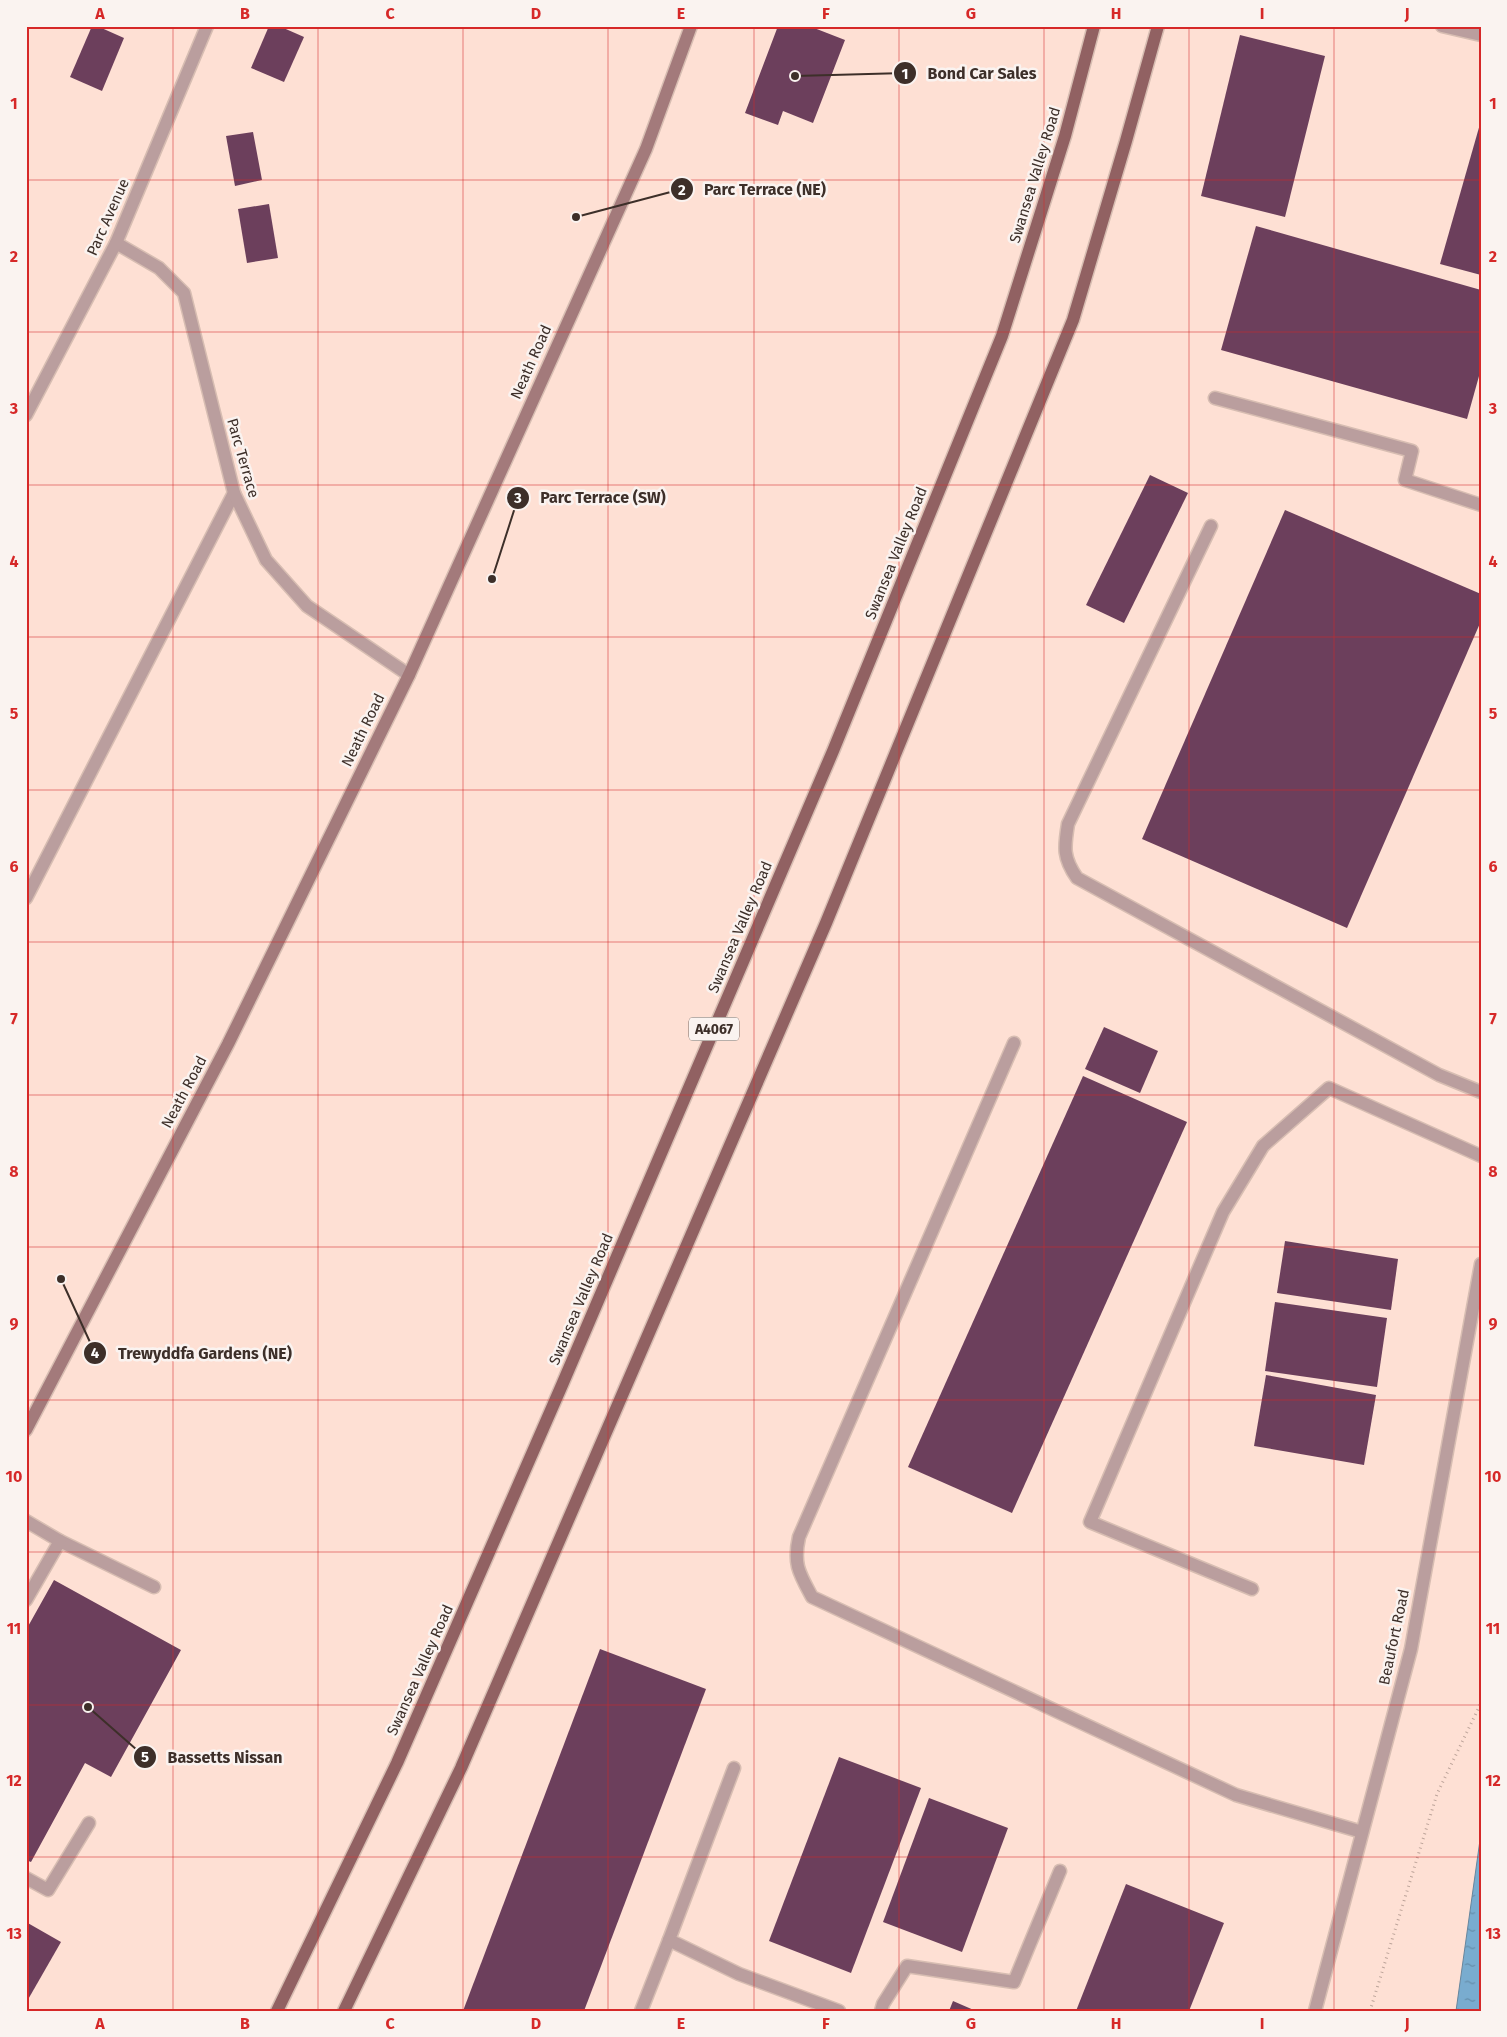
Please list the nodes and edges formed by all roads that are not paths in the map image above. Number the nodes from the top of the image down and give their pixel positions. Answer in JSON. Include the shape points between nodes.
{"nodes":[{"id":1,"x":207,"y":26,"type":"edge"},
{"id":2,"x":691,"y":26,"type":"edge"},
{"id":3,"x":1094,"y":26,"type":"edge"},
{"id":4,"x":1158,"y":26,"type":"edge"},
{"id":5,"x":1442,"y":26,"type":"edge"},
{"id":6,"x":1481,"y":35,"type":"edge"},
{"id":7,"x":116,"y":243,"type":"junction"},
{"id":8,"x":1214,"y":398,"type":"dead end"},
{"id":9,"x":26,"y":414,"type":"edge"},
{"id":10,"x":234,"y":493,"type":"junction"},
{"id":11,"x":1481,"y":505,"type":"edge"},
{"id":12,"x":1211,"y":526,"type":"dead end"},
{"id":13,"x":409,"y":675,"type":"junction"},
{"id":14,"x":26,"y":898,"type":"edge"},
{"id":15,"x":1014,"y":1043,"type":"dead end"},
{"id":16,"x":1481,"y":1092,"type":"edge"},
{"id":17,"x":1481,"y":1156,"type":"edge"},
{"id":18,"x":1481,"y":1264,"type":"edge"},
{"id":19,"x":26,"y":1430,"type":"edge"},
{"id":20,"x":26,"y":1521,"type":"edge"},
{"id":21,"x":60,"y":1540,"type":"junction"},
{"id":22,"x":154,"y":1587,"type":"dead end"},
{"id":23,"x":1252,"y":1589,"type":"dead end"},
{"id":24,"x":26,"y":1600,"type":"edge"},
{"id":25,"x":734,"y":1768,"type":"dead end"},
{"id":26,"x":89,"y":1823,"type":"dead end"},
{"id":27,"x":1362,"y":1832,"type":"junction"},
{"id":28,"x":1060,"y":1871,"type":"dead end"},
{"id":29,"x":26,"y":1878,"type":"edge"},
{"id":30,"x":669,"y":1940,"type":"junction"},
{"id":31,"x":277,"y":2011,"type":"edge"},
{"id":32,"x":344,"y":2011,"type":"edge"},
{"id":33,"x":641,"y":2011,"type":"edge"},
{"id":34,"x":839,"y":2011,"type":"edge"},
{"id":35,"x":881,"y":2011,"type":"edge"},
{"id":36,"x":1315,"y":2011,"type":"edge"}],
"edges":[{"from":1,"to":7,"type":"street","name":"Parc Avenue"},
{"from":2,"to":13,"type":"main road","name":"Neath Road","via":[[646,149]]},
{"from":3,"to":31,"type":"main road","name":"Swansea Valley Road","number":"A4067","via":[[1065,136],[1002,336],[833,751],[401,1754]]},
{"from":4,"to":32,"type":"main road","via":[[1066,338],[798,988],[461,1768]]},
{"from":5,"to":6,"type":"street"},
{"from":7,"to":9,"type":"street","name":"Parc Avenue"},
{"from":7,"to":10,"type":"street","name":"Parc Terrace","via":[[159,268],[184,293]]},
{"from":8,"to":11,"type":"street","via":[[1412,451],[1405,480]]},
{"from":10,"to":13,"type":"street","name":"Parc Terrace","via":[[266,560],[307,606]]},
{"from":10,"to":14,"type":"street"},
{"from":12,"to":16,"type":"street","via":[[1068,824],[1065,844],[1068,865],[1077,878],[1439,1075]]},
{"from":13,"to":19,"type":"main road","name":"Neath Road","via":[[228,1044]]},
{"from":15,"to":27,"type":"street","via":[[799,1536],[795,1555],[800,1576],[812,1597],[1236,1795]]},
{"from":17,"to":23,"type":"street","via":[[1329,1088],[1263,1146],[1223,1212],[1090,1522]]},
{"from":18,"to":27,"type":"street","name":"Beaufort Road","via":[[1411,1649]]},
{"from":20,"to":21,"type":"street"},
{"from":21,"to":22,"type":"street"},
{"from":21,"to":24,"type":"street"},
{"from":25,"to":30,"type":"street"},
{"from":26,"to":29,"type":"street","via":[[48,1890]]},
{"from":27,"to":36,"type":"street","name":"Beaufort Road"},
{"from":28,"to":35,"type":"street","via":[[1014,1982],[908,1966]]},
{"from":30,"to":33,"type":"street"},
{"from":30,"to":34,"type":"street","via":[[739,1974]]}]}
